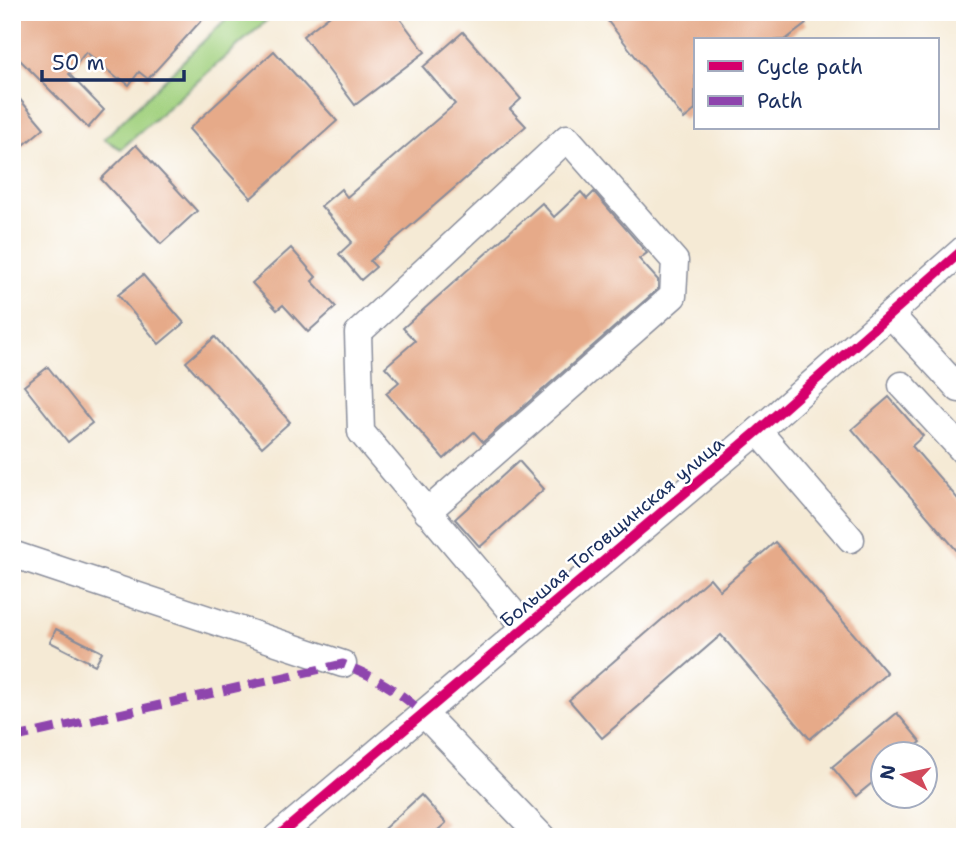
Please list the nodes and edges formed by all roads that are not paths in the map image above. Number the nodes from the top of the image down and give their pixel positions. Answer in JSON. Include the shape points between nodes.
{"nodes":[{"id":1,"x":965,"y":248,"type":"edge"},
{"id":2,"x":891,"y":315,"type":"junction"},
{"id":3,"x":902,"y":385,"type":"dead end"},
{"id":4,"x":959,"y":389,"type":"dead end"},
{"id":5,"x":758,"y":432,"type":"junction"},
{"id":6,"x":965,"y":453,"type":"edge"},
{"id":7,"x":427,"y":512,"type":"junction"},
{"id":8,"x":851,"y":539,"type":"dead end"},
{"id":9,"x":12,"y":554,"type":"edge"},
{"id":10,"x":525,"y":627,"type":"junction"},
{"id":11,"x":343,"y":664,"type":"dead end"},
{"id":12,"x":424,"y":714,"type":"junction"},
{"id":13,"x":277,"y":837,"type":"edge"},
{"id":14,"x":542,"y":837,"type":"edge"}],
"edges":[{"from":1,"to":2,"type":"street","name":"Большая Тоговщинская улица"},
{"from":2,"to":4,"type":"street"},
{"from":2,"to":5,"type":"street","name":"Большая Тоговщинская улица"},
{"from":3,"to":6,"type":"street"},
{"from":5,"to":8,"type":"street"},
{"from":5,"to":10,"type":"street","name":"Большая Тоговщинская улица"},
{"from":7,"to":7,"type":"street","via":[[361,432],[358,333],[567,138],[675,261],[674,296]]},
{"from":7,"to":10,"type":"street"},
{"from":9,"to":11,"type":"street"},
{"from":10,"to":12,"type":"street","name":"Большая Тоговщинская улица"},
{"from":12,"to":13,"type":"street","name":"Большая Тоговщинская улица"},
{"from":12,"to":14,"type":"street"}]}
